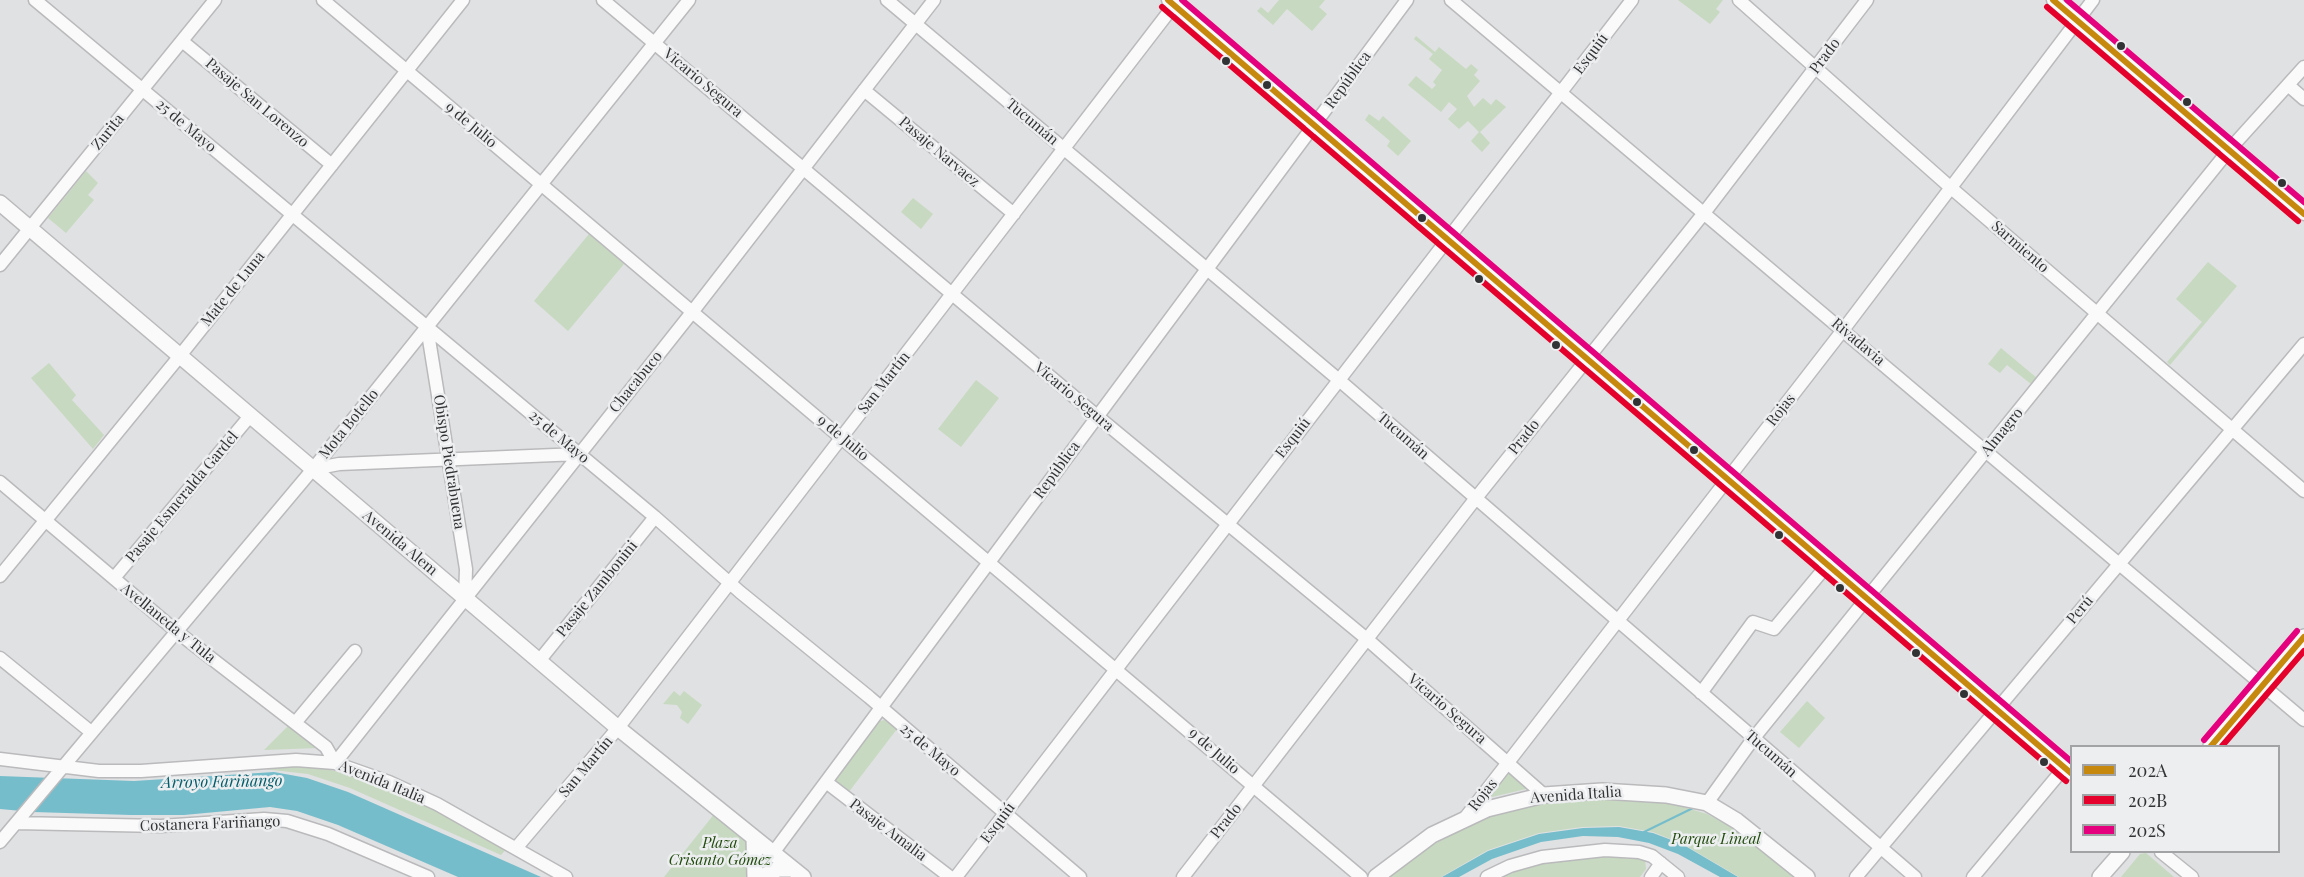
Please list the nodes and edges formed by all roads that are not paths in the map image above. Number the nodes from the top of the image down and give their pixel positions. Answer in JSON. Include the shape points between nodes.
{"nodes":[{"id":1,"x":35,"y":0,"type":"edge"},
{"id":2,"x":215,"y":0,"type":"edge"},
{"id":3,"x":323,"y":0,"type":"edge"},
{"id":4,"x":463,"y":0,"type":"edge"},
{"id":5,"x":603,"y":0,"type":"edge"},
{"id":6,"x":689,"y":0,"type":"edge"},
{"id":7,"x":887,"y":0,"type":"edge"},
{"id":8,"x":934,"y":0,"type":"edge"},
{"id":9,"x":1407,"y":0,"type":"edge"},
{"id":10,"x":1451,"y":0,"type":"edge"},
{"id":11,"x":1632,"y":0,"type":"edge"},
{"id":12,"x":1739,"y":0,"type":"edge"},
{"id":13,"x":1867,"y":0,"type":"edge"},
{"id":14,"x":2053,"y":0,"type":"edge"},
{"id":15,"x":2093,"y":0,"type":"edge"},
{"id":16,"x":1173,"y":2,"type":"edge"},
{"id":17,"x":337,"y":4,"type":"edge"},
{"id":18,"x":2078,"y":20,"type":"junction"},
{"id":19,"x":915,"y":24,"type":"junction"},
{"id":20,"x":182,"y":41,"type":"junction"},
{"id":21,"x":654,"y":42,"type":"junction"},
{"id":22,"x":2304,"y":67,"type":"edge"},
{"id":23,"x":1816,"y":69,"type":"junction"},
{"id":24,"x":408,"y":72,"type":"junction"},
{"id":25,"x":2288,"y":85,"type":"junction"},
{"id":26,"x":142,"y":90,"type":"junction"},
{"id":27,"x":864,"y":90,"type":"junction"},
{"id":28,"x":1563,"y":92,"type":"junction"},
{"id":29,"x":2304,"y":99,"type":"edge"},
{"id":30,"x":1315,"y":124,"type":"junction"},
{"id":31,"x":1063,"y":148,"type":"junction"},
{"id":32,"x":2229,"y":150,"type":"junction"},
{"id":33,"x":332,"y":165,"type":"junction"},
{"id":34,"x":804,"y":169,"type":"junction"},
{"id":35,"x":542,"y":184,"type":"junction"},
{"id":36,"x":1950,"y":187,"type":"junction"},
{"id":37,"x":0,"y":203,"type":"edge"},
{"id":38,"x":1704,"y":213,"type":"junction"},
{"id":39,"x":292,"y":214,"type":"junction"},
{"id":40,"x":1014,"y":214,"type":"junction"},
{"id":41,"x":2304,"y":214,"type":"edge"},
{"id":42,"x":29,"y":228,"type":"junction"},
{"id":43,"x":1448,"y":238,"type":"junction"},
{"id":44,"x":0,"y":265,"type":"edge"},
{"id":45,"x":1205,"y":269,"type":"junction"},
{"id":46,"x":953,"y":294,"type":"junction"},
{"id":47,"x":693,"y":311,"type":"junction"},
{"id":48,"x":2098,"y":314,"type":"junction"},
{"id":49,"x":427,"y":327,"type":"junction"},
{"id":50,"x":1843,"y":330,"type":"junction"},
{"id":51,"x":2304,"y":344,"type":"edge"},
{"id":52,"x":179,"y":357,"type":"junction"},
{"id":53,"x":1587,"y":357,"type":"junction"},
{"id":54,"x":1339,"y":380,"type":"junction"},
{"id":55,"x":250,"y":416,"type":"junction"},
{"id":56,"x":1097,"y":416,"type":"junction"},
{"id":57,"x":2232,"y":429,"type":"junction"},
{"id":58,"x":842,"y":437,"type":"junction"},
{"id":59,"x":1986,"y":451,"type":"junction"},
{"id":60,"x":579,"y":454,"type":"junction"},
{"id":61,"x":448,"y":459,"type":"junction"},
{"id":62,"x":313,"y":469,"type":"junction"},
{"id":63,"x":1728,"y":478,"type":"junction"},
{"id":64,"x":0,"y":482,"type":"edge"},
{"id":65,"x":2304,"y":491,"type":"edge"},
{"id":66,"x":1476,"y":498,"type":"junction"},
{"id":67,"x":655,"y":517,"type":"junction"},
{"id":68,"x":45,"y":520,"type":"junction"},
{"id":69,"x":1227,"y":525,"type":"junction"},
{"id":70,"x":989,"y":562,"type":"junction"},
{"id":71,"x":1828,"y":564,"type":"junction"},
{"id":72,"x":2119,"y":564,"type":"junction"},
{"id":73,"x":0,"y":576,"type":"edge"},
{"id":74,"x":114,"y":578,"type":"junction"},
{"id":75,"x":730,"y":581,"type":"junction"},
{"id":76,"x":465,"y":598,"type":"junction"},
{"id":77,"x":1868,"y":598,"type":"junction"},
{"id":78,"x":1617,"y":620,"type":"junction"},
{"id":79,"x":176,"y":631,"type":"junction"},
{"id":80,"x":2304,"y":637,"type":"edge"},
{"id":81,"x":1368,"y":640,"type":"junction"},
{"id":82,"x":355,"y":651,"type":"dead end"},
{"id":83,"x":0,"y":658,"type":"edge"},
{"id":84,"x":540,"y":661,"type":"junction"},
{"id":85,"x":1116,"y":668,"type":"junction"},
{"id":86,"x":2264,"y":685,"type":"junction"},
{"id":87,"x":1701,"y":693,"type":"junction"},
{"id":88,"x":881,"y":709,"type":"junction"},
{"id":89,"x":1996,"y":710,"type":"junction"},
{"id":90,"x":2304,"y":720,"type":"edge"},
{"id":91,"x":295,"y":723,"type":"junction"},
{"id":92,"x":618,"y":728,"type":"junction"},
{"id":93,"x":91,"y":732,"type":"junction"},
{"id":94,"x":1753,"y":739,"type":"junction"},
{"id":95,"x":81,"y":745,"type":"junction"},
{"id":96,"x":2213,"y":745,"type":"edge"},
{"id":97,"x":0,"y":759,"type":"edge"},
{"id":98,"x":1508,"y":762,"type":"junction"},
{"id":99,"x":335,"y":763,"type":"junction"},
{"id":100,"x":60,"y":770,"type":"junction"},
{"id":101,"x":89,"y":770,"type":"junction"},
{"id":102,"x":2068,"y":771,"type":"edge"},
{"id":103,"x":826,"y":782,"type":"junction"},
{"id":104,"x":1254,"y":785,"type":"junction"},
{"id":105,"x":1544,"y":795,"type":"junction"},
{"id":106,"x":1707,"y":802,"type":"junction"},
{"id":107,"x":1005,"y":814,"type":"junction"},
{"id":108,"x":1465,"y":818,"type":"junction"},
{"id":109,"x":19,"y":819,"type":"junction"},
{"id":110,"x":754,"y":838,"type":"junction"},
{"id":111,"x":0,"y":842,"type":"edge"},
{"id":112,"x":517,"y":847,"type":"junction"},
{"id":113,"x":1881,"y":847,"type":"junction"},
{"id":114,"x":773,"y":853,"type":"junction"},
{"id":115,"x":2121,"y":853,"type":"edge"},
{"id":116,"x":2162,"y":853,"type":"edge"},
{"id":117,"x":1661,"y":863,"type":"junction"},
{"id":118,"x":798,"y":873,"type":"edge"},
{"id":119,"x":428,"y":877,"type":"edge"},
{"id":120,"x":566,"y":877,"type":"edge"},
{"id":121,"x":758,"y":877,"type":"edge"},
{"id":122,"x":950,"y":877,"type":"edge"},
{"id":123,"x":956,"y":877,"type":"edge"},
{"id":124,"x":1080,"y":877,"type":"edge"},
{"id":125,"x":1183,"y":877,"type":"edge"},
{"id":126,"x":1361,"y":877,"type":"edge"},
{"id":127,"x":1376,"y":877,"type":"edge"},
{"id":128,"x":1487,"y":877,"type":"edge"},
{"id":129,"x":1651,"y":877,"type":"edge"},
{"id":130,"x":1678,"y":877,"type":"edge"},
{"id":131,"x":1807,"y":877,"type":"edge"},
{"id":132,"x":1856,"y":877,"type":"edge"},
{"id":133,"x":1915,"y":877,"type":"edge"},
{"id":134,"x":1973,"y":877,"type":"edge"},
{"id":135,"x":2100,"y":877,"type":"edge"},
{"id":136,"x":2192,"y":877,"type":"edge"}],
"edges":[{"from":1,"to":26,"type":"street","name":"25 de Mayo"},
{"from":2,"to":20,"type":"street","name":"Zurita"},
{"from":3,"to":17,"type":"street","name":"9 de Julio"},
{"from":4,"to":24,"type":"street","name":"Mate de Luna"},
{"from":5,"to":21,"type":"street","name":"Vicario Segura"},
{"from":6,"to":21,"type":"street","name":"Mota Botello"},
{"from":7,"to":19,"type":"street","name":"Tucumán"},
{"from":8,"to":19,"type":"street","name":"Chacabuco"},
{"from":9,"to":30,"type":"street","name":"República"},
{"from":10,"to":28,"type":"street","name":"Rivadavia"},
{"from":11,"to":28,"type":"street","name":"Esquiú"},
{"from":12,"to":23,"type":"street","name":"Sarmiento"},
{"from":13,"to":23,"type":"street","name":"Prado"},
{"from":14,"to":18,"type":"street"},
{"from":15,"to":18,"type":"street","name":"Rojas"},
{"from":16,"to":30,"type":"street"},
{"from":16,"to":31,"type":"street","name":"San Martín"},
{"from":17,"to":24,"type":"street","name":"9 de Julio"},
{"from":18,"to":32,"type":"street"},
{"from":18,"to":36,"type":"street","name":"Rojas"},
{"from":19,"to":27,"type":"street","name":"Chacabuco"},
{"from":19,"to":31,"type":"street","name":"Tucumán"},
{"from":20,"to":26,"type":"street","name":"Zurita"},
{"from":20,"to":33,"type":"street","name":"Pasaje San Lorenzo"},
{"from":21,"to":34,"type":"street","name":"Vicario Segura"},
{"from":21,"to":35,"type":"street","name":"Mota Botello"},
{"from":22,"to":25,"type":"street","name":"Almagro"},
{"from":23,"to":36,"type":"street","name":"Sarmiento"},
{"from":23,"to":38,"type":"street","name":"Prado"},
{"from":24,"to":33,"type":"street","name":"Mate de Luna"},
{"from":24,"to":35,"type":"street","name":"9 de Julio"},
{"from":25,"to":29,"type":"street"},
{"from":25,"to":32,"type":"street","name":"Almagro"},
{"from":26,"to":39,"type":"street","name":"25 de Mayo"},
{"from":26,"to":42,"type":"street","name":"Zurita"},
{"from":27,"to":34,"type":"street","name":"Chacabuco"},
{"from":27,"to":40,"type":"street","name":"Pasaje Narvaez"},
{"from":28,"to":38,"type":"street","name":"Rivadavia"},
{"from":28,"to":43,"type":"street","name":"Esquiú"},
{"from":30,"to":43,"type":"street"},
{"from":30,"to":45,"type":"street","name":"República"},
{"from":31,"to":40,"type":"street","name":"San Martín"},
{"from":31,"to":45,"type":"street","name":"Tucumán"},
{"from":32,"to":41,"type":"street"},
{"from":32,"to":48,"type":"street","name":"Almagro"},
{"from":33,"to":39,"type":"street","name":"Mate de Luna"},
{"from":34,"to":46,"type":"street","name":"Vicario Segura"},
{"from":34,"to":47,"type":"street","name":"Chacabuco"},
{"from":35,"to":47,"type":"street","name":"9 de Julio"},
{"from":35,"to":49,"type":"street","name":"Mota Botello"},
{"from":36,"to":48,"type":"street","name":"Sarmiento"},
{"from":36,"to":50,"type":"street","name":"Rojas"},
{"from":37,"to":42,"type":"main road","name":"Avenida Alem"},
{"from":38,"to":50,"type":"street","name":"Rivadavia"},
{"from":38,"to":53,"type":"street","name":"Prado"},
{"from":39,"to":49,"type":"street","name":"25 de Mayo"},
{"from":39,"to":52,"type":"street","name":"Mate de Luna"},
{"from":40,"to":46,"type":"street","name":"San Martín"},
{"from":42,"to":44,"type":"street","name":"Zurita"},
{"from":42,"to":52,"type":"main road","name":"Avenida Alem"},
{"from":43,"to":53,"type":"street"},
{"from":43,"to":54,"type":"street","name":"Esquiú"},
{"from":45,"to":54,"type":"street","name":"Tucumán"},
{"from":45,"to":56,"type":"street","name":"República"},
{"from":46,"to":56,"type":"street","name":"Vicario Segura"},
{"from":46,"to":58,"type":"street","name":"San Martín"},
{"from":47,"to":58,"type":"street","name":"9 de Julio"},
{"from":47,"to":60,"type":"street","name":"Chacabuco"},
{"from":48,"to":57,"type":"street","name":"Sarmiento"},
{"from":48,"to":59,"type":"street","name":"Almagro"},
{"from":49,"to":60,"type":"street","name":"25 de Mayo"},
{"from":49,"to":61,"type":"street","name":"Obispo Piedrabuena"},
{"from":49,"to":62,"type":"street","name":"Mota Botello"},
{"from":50,"to":59,"type":"street","name":"Rivadavia"},
{"from":50,"to":63,"type":"street","name":"Rojas"},
{"from":51,"to":57,"type":"street","name":"Perú"},
{"from":52,"to":55,"type":"main road","name":"Avenida Alem"},
{"from":52,"to":68,"type":"street","name":"Mate de Luna"},
{"from":53,"to":63,"type":"street"},
{"from":53,"to":66,"type":"street","name":"Prado"},
{"from":54,"to":66,"type":"street","name":"Tucumán"},
{"from":54,"to":69,"type":"street","name":"Esquiú"},
{"from":55,"to":62,"type":"main road","name":"Avenida Alem"},
{"from":55,"to":74,"type":"street","name":"Pasaje Esmeralda Gardel"},
{"from":56,"to":69,"type":"street","name":"Vicario Segura"},
{"from":56,"to":70,"type":"street","name":"República"},
{"from":57,"to":65,"type":"street","name":"Sarmiento"},
{"from":57,"to":72,"type":"street","name":"Perú"},
{"from":58,"to":70,"type":"street","name":"9 de Julio"},
{"from":58,"to":75,"type":"street","name":"San Martín"},
{"from":59,"to":72,"type":"street","name":"Rivadavia"},
{"from":59,"to":77,"type":"street","name":"Almagro"},
{"from":60,"to":61,"type":"street"},
{"from":60,"to":67,"type":"street","name":"25 de Mayo"},
{"from":60,"to":76,"type":"street","name":"Chacabuco"},
{"from":61,"to":62,"type":"street","via":[[339,464]]},
{"from":61,"to":76,"type":"street","name":"Obispo Piedrabuena","via":[[466,569]]},
{"from":62,"to":76,"type":"main road","name":"Avenida Alem"},
{"from":62,"to":79,"type":"street","name":"Mota Botello"},
{"from":63,"to":71,"type":"street"},
{"from":63,"to":78,"type":"street","name":"Rojas"},
{"from":64,"to":68,"type":"street","name":"Avellaneda y Tula"},
{"from":66,"to":78,"type":"street","name":"Tucumán"},
{"from":66,"to":81,"type":"street","name":"Prado"},
{"from":67,"to":75,"type":"street","name":"25 de Mayo"},
{"from":67,"to":84,"type":"street","name":"Pasaje Zambonini"},
{"from":68,"to":73,"type":"street","name":"Mate de Luna"},
{"from":68,"to":74,"type":"street","name":"Avellaneda y Tula"},
{"from":69,"to":81,"type":"street","name":"Vicario Segura"},
{"from":69,"to":85,"type":"street","name":"Esquiú"},
{"from":70,"to":85,"type":"street","name":"9 de Julio"},
{"from":70,"to":88,"type":"street","name":"República"},
{"from":71,"to":77,"type":"street"},
{"from":71,"to":87,"type":"street","via":[[1774,629],[1753,622]]},
{"from":72,"to":86,"type":"street","name":"Rivadavia"},
{"from":72,"to":89,"type":"street","name":"Perú"},
{"from":74,"to":79,"type":"street","name":"Avellaneda y Tula"},
{"from":75,"to":88,"type":"street","name":"25 de Mayo"},
{"from":75,"to":92,"type":"street","name":"San Martín"},
{"from":76,"to":84,"type":"main road","name":"Avenida Alem"},
{"from":76,"to":99,"type":"street","name":"Chacabuco"},
{"from":77,"to":89,"type":"street"},
{"from":77,"to":94,"type":"street","name":"Almagro"},
{"from":78,"to":87,"type":"street","name":"Tucumán"},
{"from":78,"to":98,"type":"street","name":"Rojas"},
{"from":79,"to":91,"type":"street","name":"Avellaneda y Tula"},
{"from":79,"to":93,"type":"street","name":"Mota Botello"},
{"from":80,"to":86,"type":"main road"},
{"from":81,"to":98,"type":"street","name":"Vicario Segura"},
{"from":81,"to":104,"type":"street","name":"Prado"},
{"from":82,"to":91,"type":"street"},
{"from":83,"to":93,"type":"street"},
{"from":84,"to":92,"type":"main road","name":"Avenida Alem"},
{"from":85,"to":104,"type":"street","name":"9 de Julio"},
{"from":85,"to":107,"type":"street","name":"Esquiú"},
{"from":86,"to":90,"type":"street","name":"Rivadavia"},
{"from":86,"to":96,"type":"main road"},
{"from":87,"to":94,"type":"street","name":"Tucumán"},
{"from":88,"to":103,"type":"street","name":"República"},
{"from":88,"to":107,"type":"street","name":"25 de Mayo"},
{"from":89,"to":102,"type":"street"},
{"from":89,"to":113,"type":"street","name":"Perú"},
{"from":91,"to":99,"type":"street","name":"Avellaneda y Tula","via":[[326,747]]},
{"from":92,"to":110,"type":"main road","name":"Avenida Alem"},
{"from":92,"to":112,"type":"street","name":"San Martín"},
{"from":93,"to":95,"type":"street","name":"Mota Botello"},
{"from":94,"to":106,"type":"street","name":"Almagro"},
{"from":94,"to":113,"type":"street","name":"Tucumán"},
{"from":95,"to":100,"type":"street","name":"Mota Botello"},
{"from":95,"to":101,"type":"street","via":[[83,763]]},
{"from":97,"to":100,"type":"street","name":"Avenida Italia"},
{"from":98,"to":105,"type":"street","name":"Vicario Segura"},
{"from":98,"to":108,"type":"street","name":"Rojas"},
{"from":99,"to":101,"type":"street","name":"Avenida Italia","via":[[296,760],[141,771]]},
{"from":99,"to":112,"type":"street","name":"Avenida Italia","via":[[437,804]]},
{"from":100,"to":101,"type":"street","name":"Avenida Italia"},
{"from":100,"to":109,"type":"street","name":"Mota Botello"},
{"from":102,"to":134,"type":"street"},
{"from":103,"to":114,"type":"street","name":"República"},
{"from":103,"to":122,"type":"street","name":"Pasaje Amalia"},
{"from":104,"to":125,"type":"street","name":"Prado"},
{"from":104,"to":126,"type":"street","name":"9 de Julio"},
{"from":105,"to":106,"type":"main road","name":"Avenida Italia","via":[[1634,792]]},
{"from":105,"to":108,"type":"main road","name":"Avenida Italia","via":[[1512,801]]},
{"from":106,"to":131,"type":"main road","name":"Avenida Italia"},
{"from":107,"to":123,"type":"street","name":"Esquiú"},
{"from":107,"to":124,"type":"street","name":"25 de Mayo"},
{"from":108,"to":127,"type":"main road","name":"Avenida Italia","via":[[1432,835]]},
{"from":109,"to":111,"type":"street","name":"Mota Botello"},
{"from":109,"to":119,"type":"street","name":"Costanera Fariñango","via":[[161,826],[287,821],[328,834]]},
{"from":110,"to":114,"type":"main road","name":"Avenida Alem"},
{"from":110,"to":121,"type":"main road"},
{"from":112,"to":120,"type":"street","name":"Avenida Italia"},
{"from":113,"to":132,"type":"street","name":"Perú"},
{"from":113,"to":133,"type":"street","name":"Tucumán"},
{"from":114,"to":118,"type":"main road","name":"Avenida Alem"},
{"from":114,"to":121,"type":"main road"},
{"from":115,"to":135,"type":"main road"},
{"from":116,"to":136,"type":"street"},
{"from":117,"to":128,"type":"street","via":[[1640,852],[1572,852],[1521,863]]},
{"from":117,"to":129,"type":"street"},
{"from":117,"to":130,"type":"street"},
{"from":118,"to":121,"type":"main road","via":[[778,869]]}]}
